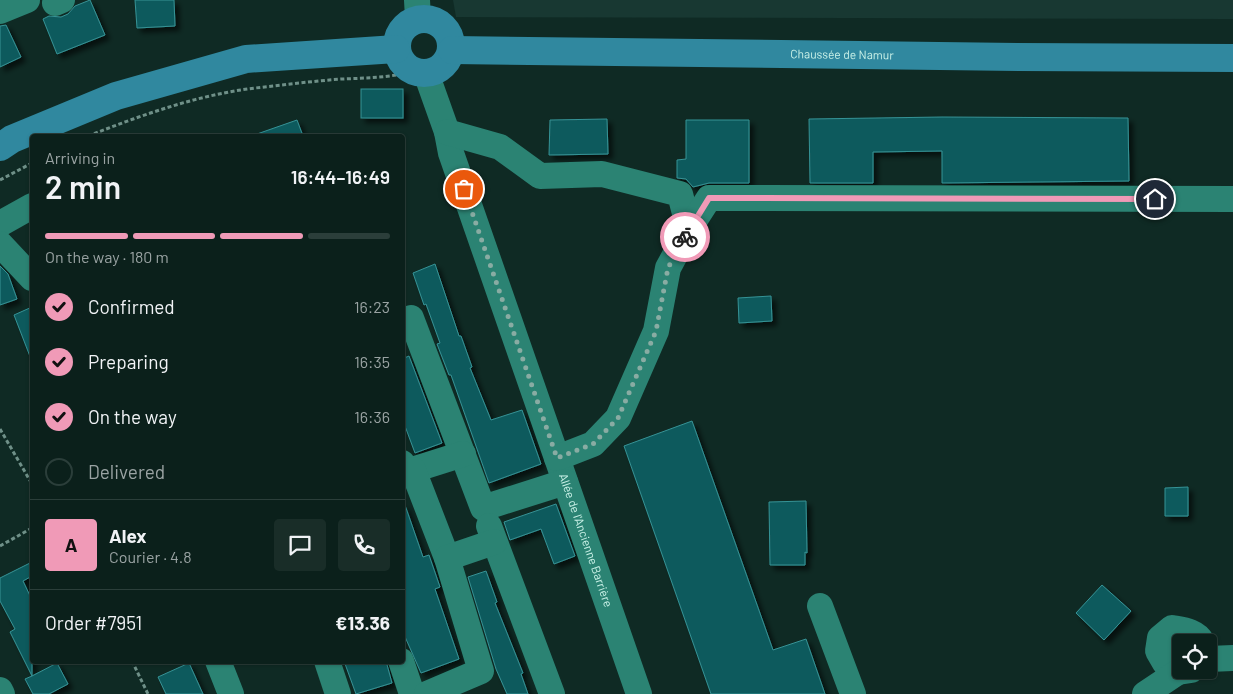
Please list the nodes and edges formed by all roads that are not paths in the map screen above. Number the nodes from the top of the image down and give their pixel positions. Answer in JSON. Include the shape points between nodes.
{"nodes":[{"id":1,"x":27,"y":0,"type":"edge"},
{"id":2,"x":418,"y":9,"type":"edge"},
{"id":3,"x":0,"y":11,"type":"edge"},
{"id":4,"x":396,"y":49,"type":"junction"},
{"id":5,"x":452,"y":50,"type":"junction"},
{"id":6,"x":1233,"y":58,"type":"edge"},
{"id":7,"x":419,"y":72,"type":"junction"},
{"id":8,"x":448,"y":132,"type":"junction"},
{"id":9,"x":0,"y":147,"type":"edge"},
{"id":10,"x":1233,"y":199,"type":"edge"},
{"id":11,"x":30,"y":207,"type":"edge"},
{"id":12,"x":0,"y":224,"type":"edge"},
{"id":13,"x":690,"y":229,"type":"junction"},
{"id":14,"x":0,"y":244,"type":"edge"},
{"id":15,"x":30,"y":276,"type":"edge"},
{"id":16,"x":405,"y":320,"type":"edge"},
{"id":17,"x":463,"y":454,"type":"junction"},
{"id":18,"x":408,"y":467,"type":"edge"},
{"id":19,"x":561,"y":470,"type":"junction"},
{"id":20,"x":483,"y":508,"type":"junction"},
{"id":21,"x":494,"y":542,"type":"junction"},
{"id":22,"x":447,"y":558,"type":"junction"},
{"id":23,"x":820,"y":606,"type":"dead end"},
{"id":24,"x":219,"y":664,"type":"edge"},
{"id":25,"x":329,"y":664,"type":"edge"},
{"id":26,"x":401,"y":664,"type":"edge"},
{"id":27,"x":1172,"y":679,"type":"edge"},
{"id":28,"x":465,"y":687,"type":"edge"},
{"id":29,"x":0,"y":690,"type":"edge"},
{"id":30,"x":2,"y":694,"type":"edge"},
{"id":31,"x":231,"y":694,"type":"edge"},
{"id":32,"x":338,"y":694,"type":"edge"},
{"id":33,"x":412,"y":694,"type":"edge"},
{"id":34,"x":427,"y":694,"type":"edge"},
{"id":35,"x":552,"y":694,"type":"edge"},
{"id":36,"x":639,"y":694,"type":"edge"},
{"id":37,"x":853,"y":694,"type":"edge"},
{"id":38,"x":1145,"y":694,"type":"edge"}],
"edges":[{"from":1,"to":3,"type":"street"},
{"from":2,"to":4,"type":"main road","via":[[398,35]]},
{"from":2,"to":5,"type":"main road","via":[[444,26],[451,37]]},
{"from":4,"to":7,"type":"main road","via":[[402,62]]},
{"from":4,"to":9,"type":"main road","via":[[246,59],[116,96]]},
{"from":5,"to":6,"type":"main road","name":"Chaussée de Namur"},
{"from":5,"to":7,"type":"main road","via":[[447,62],[438,70]]},
{"from":7,"to":8,"type":"street","name":"Allée de l'Ancienne Barrière"},
{"from":8,"to":13,"type":"street","via":[[500,147],[540,176],[602,174],[680,194]]},
{"from":8,"to":19,"type":"street","name":"Allée de l'Ancienne Barrière","via":[[451,153]]},
{"from":10,"to":13,"type":"street","via":[[709,198]]},
{"from":11,"to":12,"type":"street"},
{"from":13,"to":19,"type":"street","via":[[668,268],[656,331],[618,418]]},
{"from":14,"to":15,"type":"street"},
{"from":16,"to":17,"type":"street","via":[[411,318]]},
{"from":17,"to":18,"type":"street"},
{"from":17,"to":20,"type":"street"},
{"from":18,"to":22,"type":"street"},
{"from":19,"to":20,"type":"street"},
{"from":19,"to":36,"type":"street","name":"Allée de l'Ancienne Barrière"},
{"from":20,"to":21,"type":"street"},
{"from":21,"to":22,"type":"street"},
{"from":21,"to":35,"type":"street"},
{"from":22,"to":28,"type":"street","via":[[481,671]]},
{"from":23,"to":37,"type":"street"},
{"from":24,"to":31,"type":"street"},
{"from":25,"to":32,"type":"street"},
{"from":26,"to":33,"type":"street"},
{"from":27,"to":38,"type":"street"},
{"from":28,"to":34,"type":"street"},
{"from":29,"to":30,"type":"street"}]}
